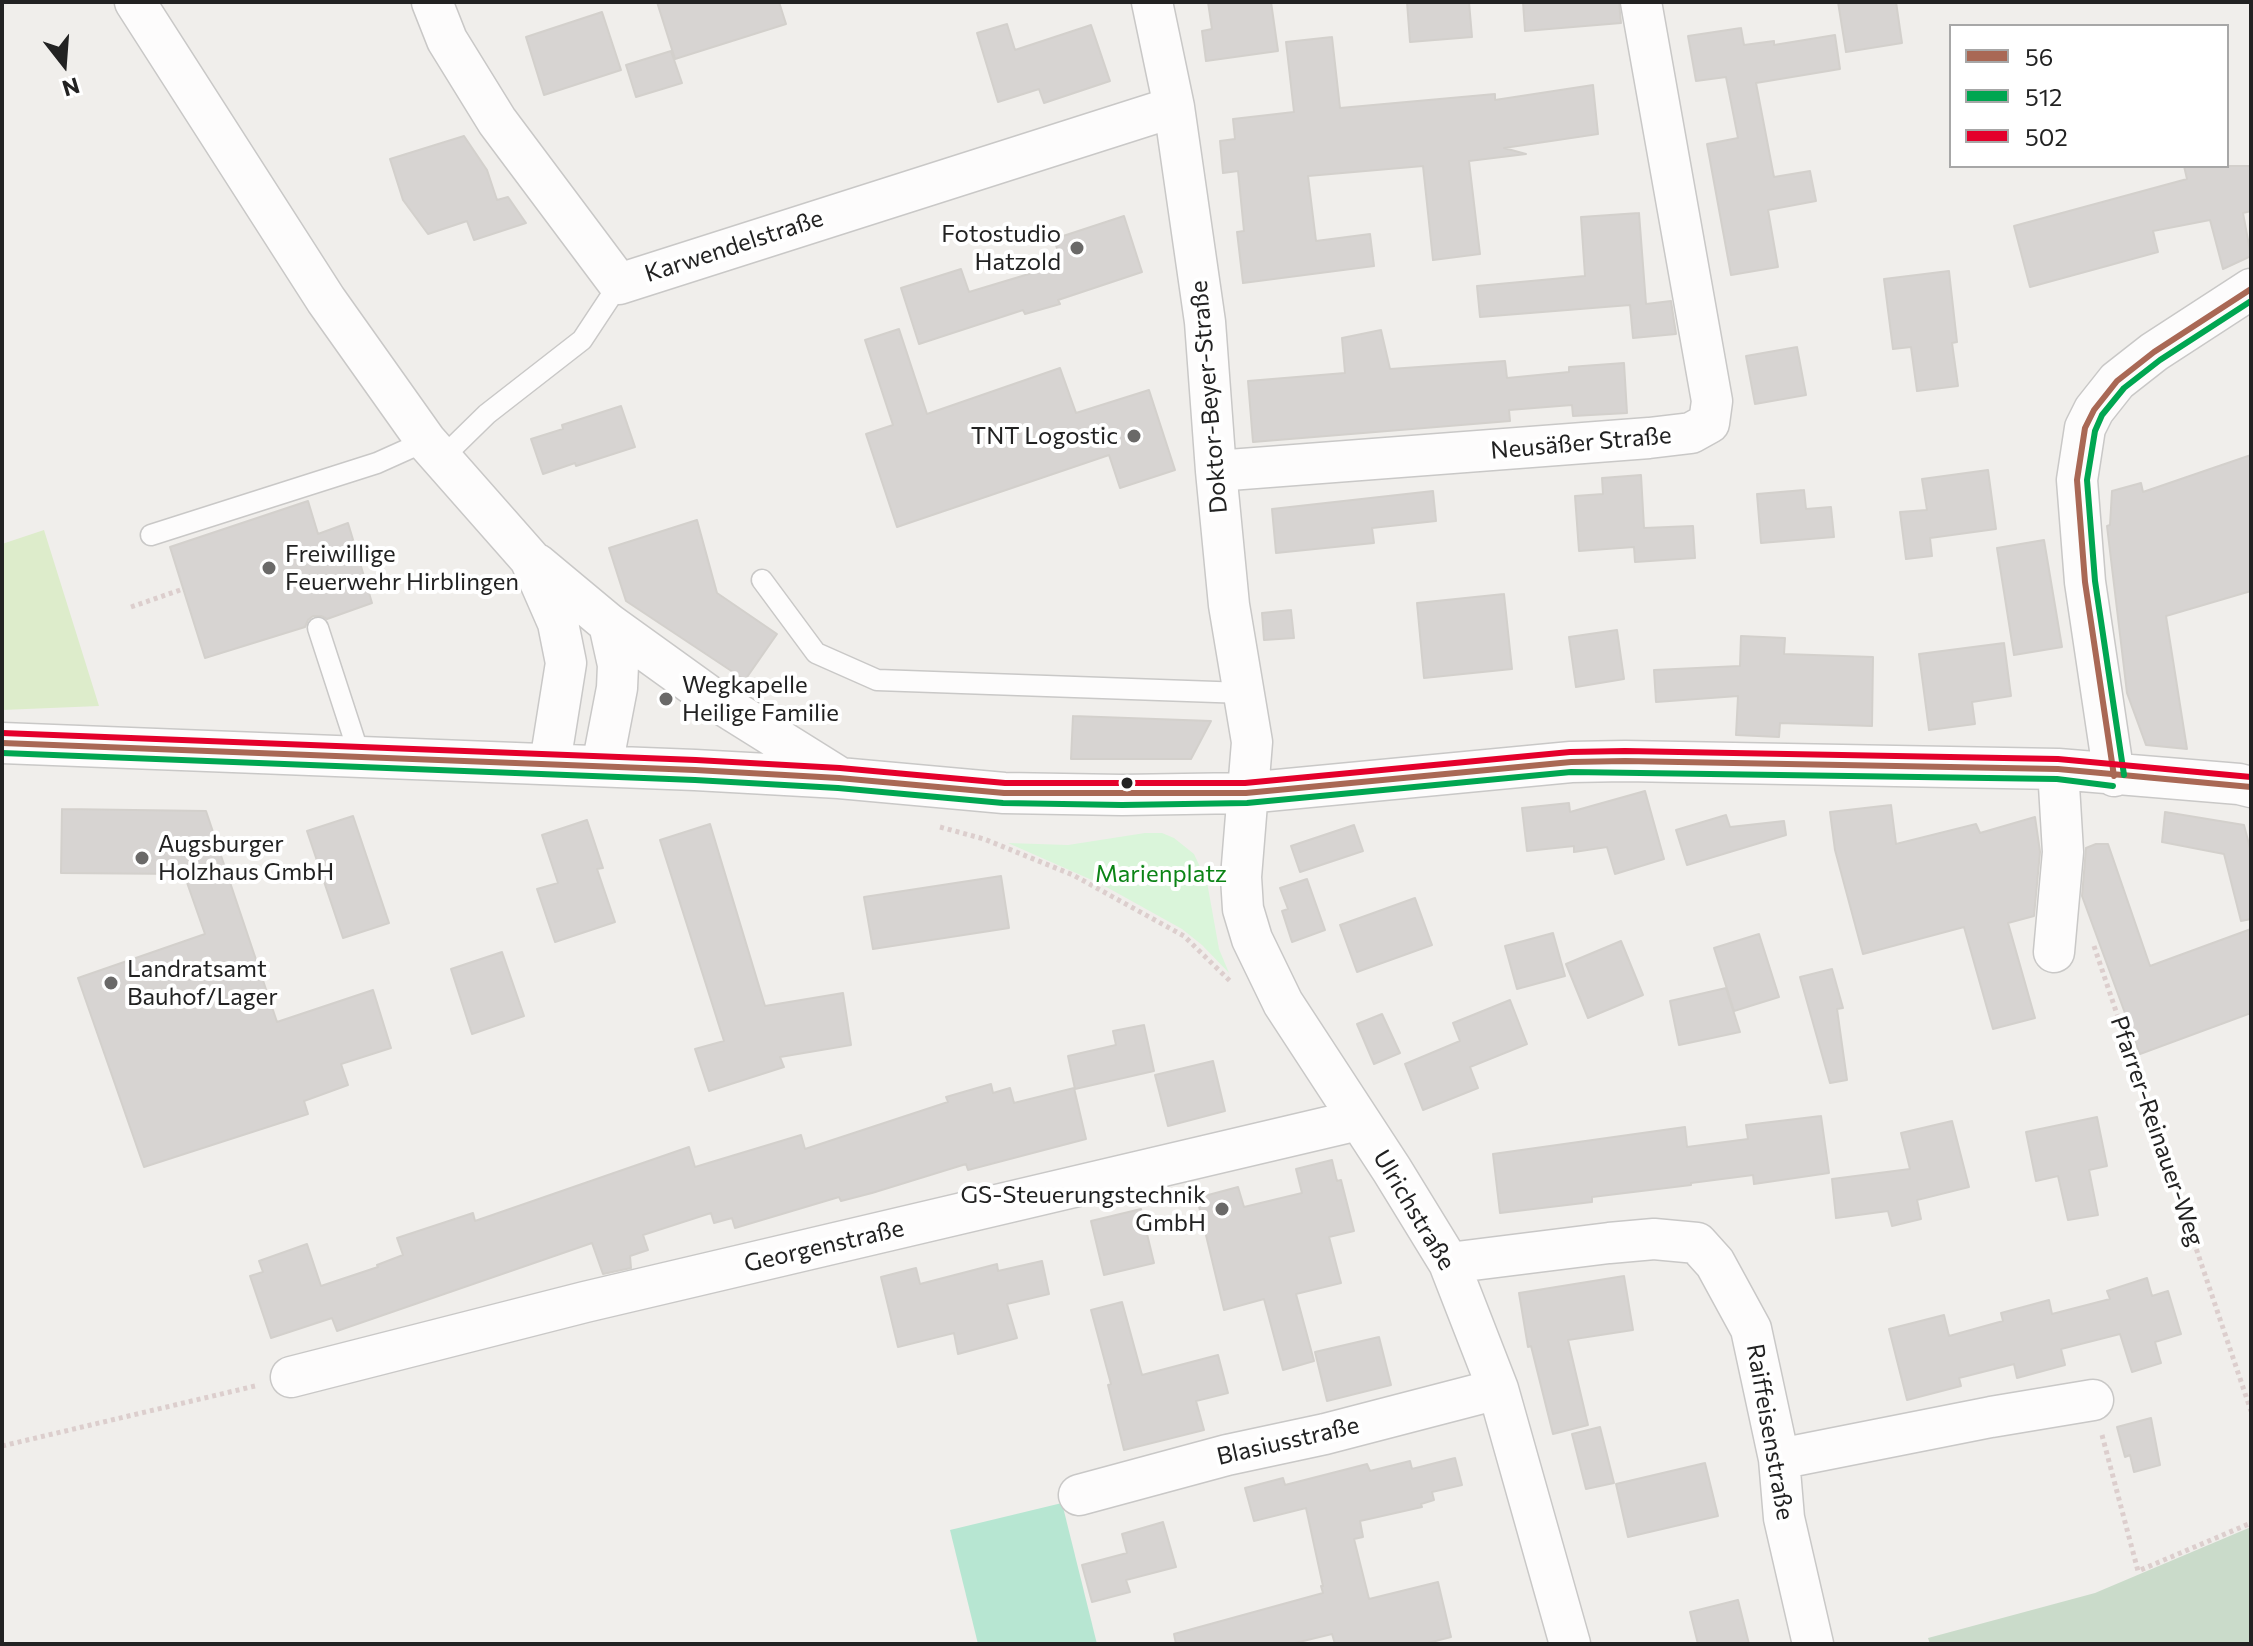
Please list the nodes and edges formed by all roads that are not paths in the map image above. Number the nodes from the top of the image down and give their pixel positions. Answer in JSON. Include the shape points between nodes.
{"nodes":[{"id":1,"x":135,"y":2,"type":"edge"},
{"id":2,"x":432,"y":2,"type":"edge"},
{"id":3,"x":1152,"y":2,"type":"edge"},
{"id":4,"x":1641,"y":2,"type":"edge"},
{"id":5,"x":1174,"y":107,"type":"junction"},
{"id":6,"x":619,"y":284,"type":"junction"},
{"id":7,"x":2251,"y":289,"type":"edge"},
{"id":8,"x":434,"y":450,"type":"junction"},
{"id":9,"x":1216,"y":471,"type":"junction"},
{"id":10,"x":151,"y":535,"type":"dead end"},
{"id":11,"x":530,"y":559,"type":"junction"},
{"id":12,"x":762,"y":580,"type":"dead end"},
{"id":13,"x":609,"y":624,"type":"junction"},
{"id":14,"x":318,"y":628,"type":"dead end"},
{"id":15,"x":1244,"y":693,"type":"junction"},
{"id":16,"x":2,"y":743,"type":"edge"},
{"id":17,"x":360,"y":757,"type":"junction"},
{"id":18,"x":550,"y":763,"type":"junction"},
{"id":19,"x":602,"y":766,"type":"junction"},
{"id":20,"x":2058,"y":769,"type":"junction"},
{"id":21,"x":2114,"y":776,"type":"junction"},
{"id":22,"x":839,"y":778,"type":"junction"},
{"id":23,"x":2251,"y":787,"type":"edge"},
{"id":24,"x":1246,"y":793,"type":"junction"},
{"id":25,"x":2054,"y":952,"type":"dead end"},
{"id":26,"x":1358,"y":1120,"type":"junction"},
{"id":27,"x":1449,"y":1263,"type":"junction"},
{"id":28,"x":291,"y":1377,"type":"road end"},
{"id":29,"x":1498,"y":1389,"type":"junction"},
{"id":30,"x":2093,"y":1400,"type":"road end"},
{"id":31,"x":1779,"y":1459,"type":"junction"},
{"id":32,"x":1079,"y":1495,"type":"dead end"},
{"id":33,"x":1570,"y":1644,"type":"edge"},
{"id":34,"x":1813,"y":1644,"type":"edge"}],
"edges":[{"from":1,"to":8,"type":"street","via":[[326,300]]},
{"from":2,"to":6,"type":"street","name":"Karwendelstraße","via":[[447,40],[497,121]]},
{"from":3,"to":5,"type":"street","name":"Doktor-Beyer-Straße"},
{"from":4,"to":9,"type":"street","name":"Neusäßer Straße","via":[[1712,401],[1709,423],[1691,433],[1649,438]]},
{"from":5,"to":6,"type":"street","name":"Karwendelstraße"},
{"from":5,"to":9,"type":"street","name":"Doktor-Beyer-Straße","via":[[1205,322]]},
{"from":6,"to":8,"type":"lane","via":[[582,340]]},
{"from":7,"to":21,"type":"street","via":[[2117,381],[2085,428],[2077,480],[2085,582]]},
{"from":8,"to":10,"type":"lane"},
{"from":8,"to":11,"type":"street"},
{"from":9,"to":15,"type":"street","name":"Doktor-Beyer-Straße"},
{"from":11,"to":13,"type":"street"},
{"from":11,"to":18,"type":"street","via":[[558,623],[566,663]]},
{"from":12,"to":15,"type":"lane","via":[[816,653],[877,680]]},
{"from":13,"to":19,"type":"street","via":[[617,688]]},
{"from":13,"to":22,"type":"street","via":[[709,696]]},
{"from":14,"to":17,"type":"lane"},
{"from":15,"to":24,"type":"street","name":"Doktor-Beyer-Straße","via":[[1252,742]]},
{"from":16,"to":17,"type":"street"},
{"from":17,"to":18,"type":"street"},
{"from":18,"to":19,"type":"street"},
{"from":19,"to":22,"type":"street"},
{"from":20,"to":21,"type":"street"},
{"from":20,"to":24,"type":"street","via":[[1571,762]]},
{"from":20,"to":25,"type":"street","via":[[2063,852]]},
{"from":21,"to":23,"type":"street"},
{"from":22,"to":24,"type":"street","via":[[1004,793]]},
{"from":24,"to":26,"type":"street","name":"Ulrichstraße","via":[[1241,877],[1252,939],[1283,1003]]},
{"from":26,"to":27,"type":"street","name":"Ulrichstraße"},
{"from":26,"to":28,"type":"street","name":"Georgenstraße","via":[[585,1302]]},
{"from":27,"to":29,"type":"street","name":"Ulrichstraße"},
{"from":27,"to":31,"type":"street","name":"Raiffeisenstraße","via":[[1654,1239],[1697,1243],[1715,1263],[1751,1329]]},
{"from":29,"to":32,"type":"street","name":"Blasiusstraße"},
{"from":29,"to":33,"type":"street","name":"Ulrichstraße"},
{"from":30,"to":31,"type":"street"},
{"from":31,"to":34,"type":"street","name":"Raiffeisenstraße","via":[[1784,1518]]}]}
